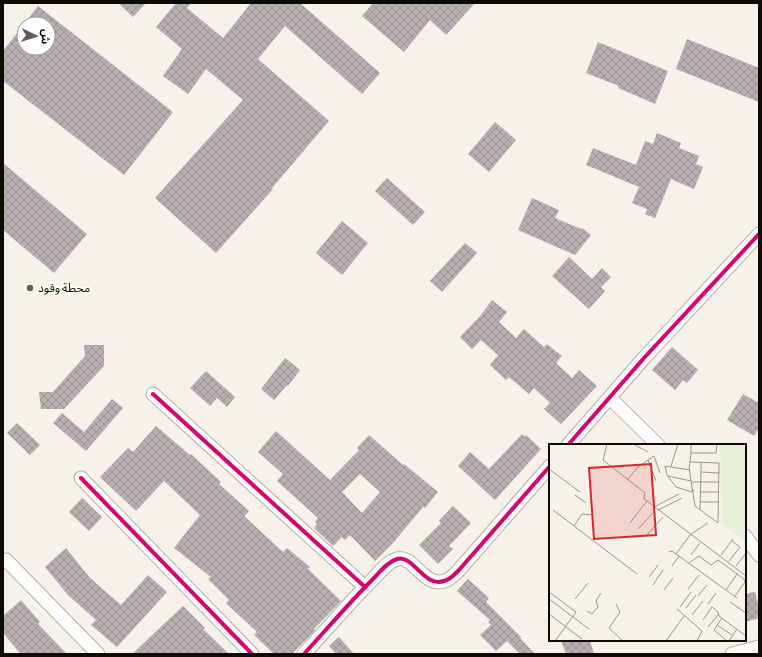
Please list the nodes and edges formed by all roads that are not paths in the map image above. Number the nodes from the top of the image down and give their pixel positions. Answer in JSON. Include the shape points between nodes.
{"nodes":[{"id":1,"x":759,"y":234,"type":"edge"},
{"id":2,"x":152,"y":394,"type":"dead end"},
{"id":3,"x":610,"y":398,"type":"junction"},
{"id":4,"x":569,"y":444,"type":"edge"},
{"id":5,"x":657,"y":444,"type":"edge"},
{"id":6,"x":549,"y":467,"type":"edge"},
{"id":7,"x":81,"y":478,"type":"dead end"},
{"id":8,"x":746,"y":537,"type":"edge"},
{"id":9,"x":759,"y":556,"type":"edge"},
{"id":10,"x":6,"y":560,"type":"dead end"},
{"id":11,"x":365,"y":587,"type":"junction"},
{"id":12,"x":759,"y":646,"type":"edge"},
{"id":13,"x":98,"y":654,"type":"edge"},
{"id":14,"x":252,"y":654,"type":"edge"},
{"id":15,"x":304,"y":654,"type":"edge"},
{"id":16,"x":732,"y":654,"type":"edge"}],
"edges":[{"from":1,"to":3,"type":"street"},
{"from":2,"to":11,"type":"street"},
{"from":3,"to":4,"type":"street"},
{"from":3,"to":5,"type":"street"},
{"from":6,"to":11,"type":"street","via":[[459,570],[446,581],[431,580],[408,561],[397,559],[384,567]]},
{"from":7,"to":14,"type":"street"},
{"from":8,"to":9,"type":"street"},
{"from":10,"to":13,"type":"street"},
{"from":11,"to":15,"type":"street"},
{"from":12,"to":16,"type":"street"}]}
